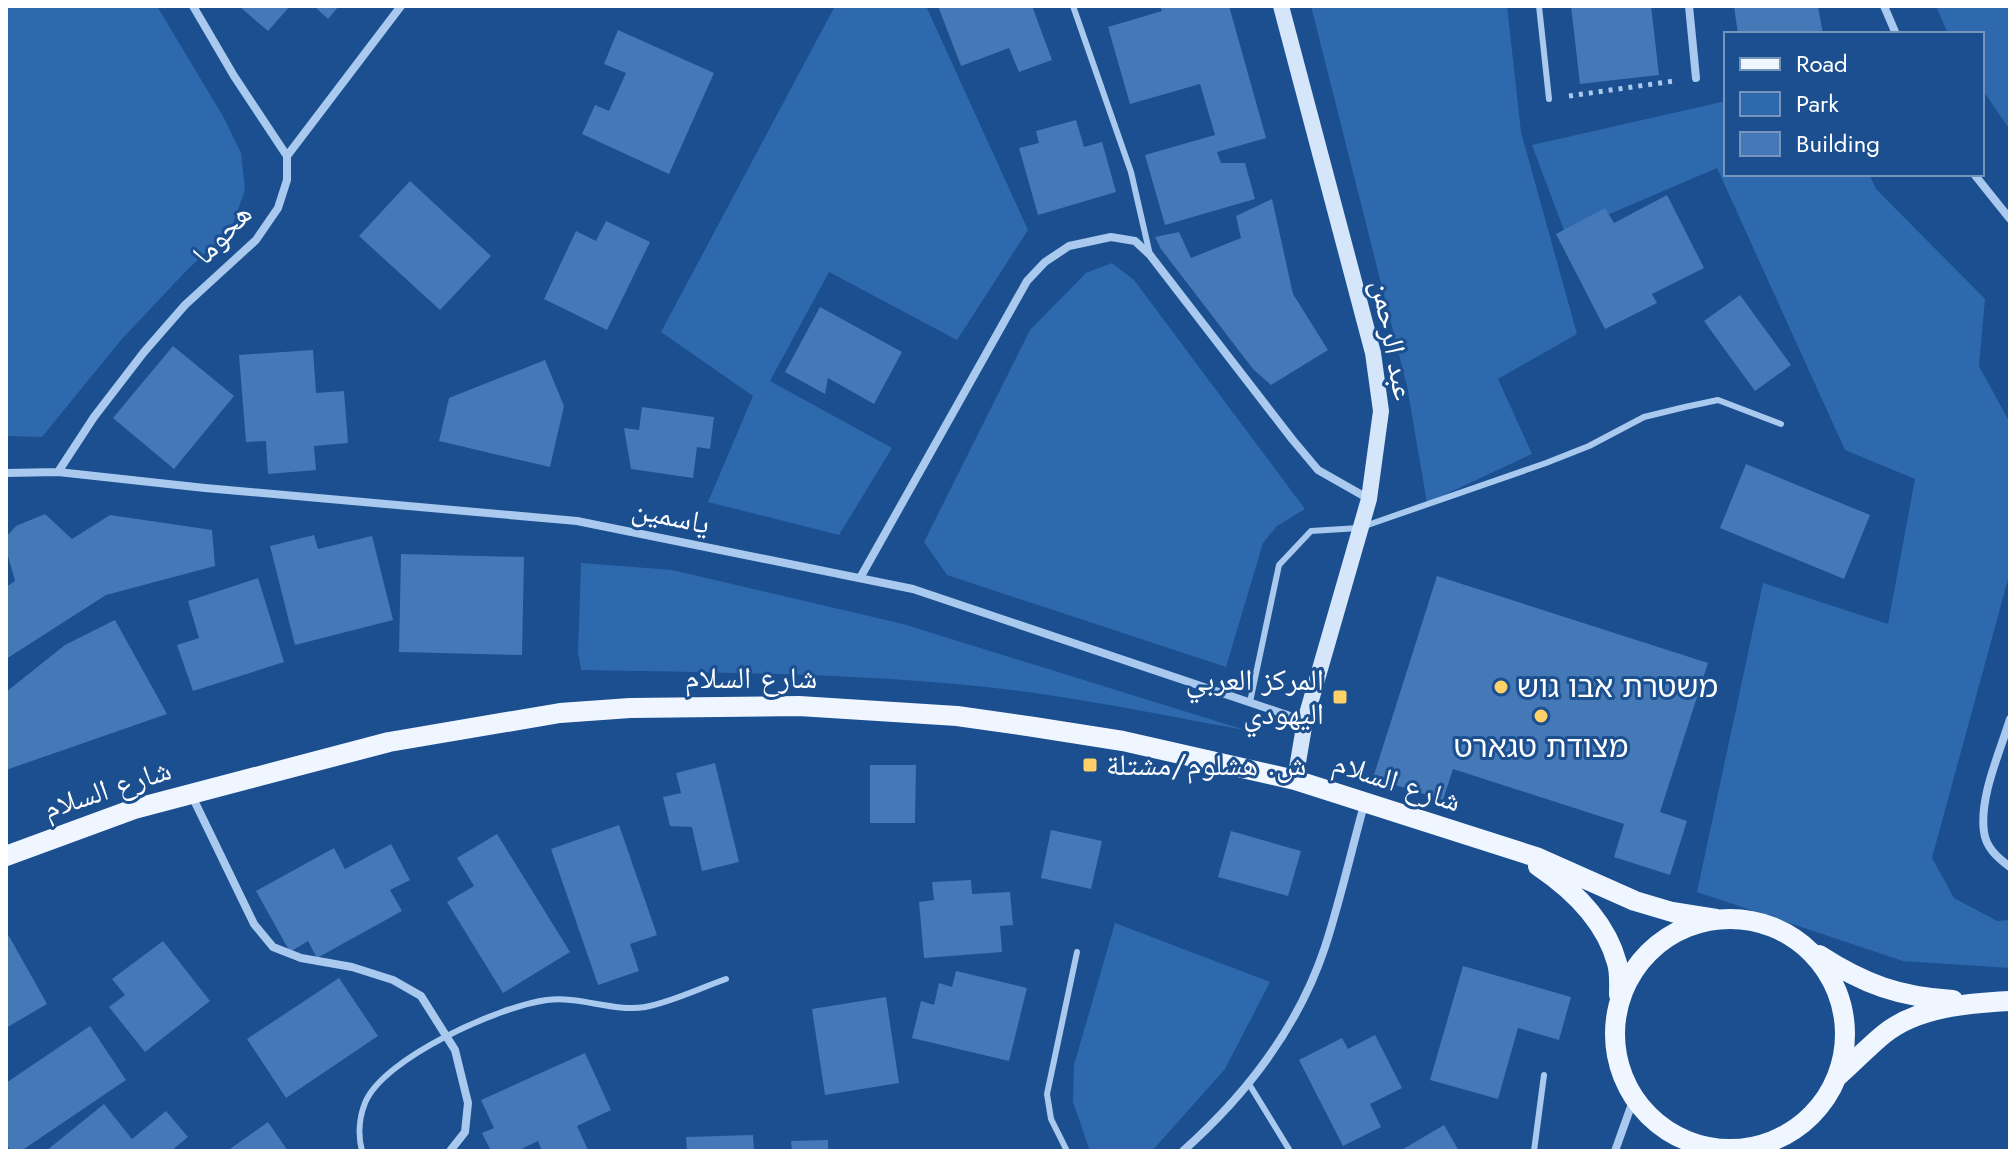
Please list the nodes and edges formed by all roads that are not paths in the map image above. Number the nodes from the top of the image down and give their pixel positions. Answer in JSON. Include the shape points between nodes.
{"nodes":[{"id":1,"x":193,"y":6,"type":"edge"},
{"id":2,"x":401,"y":6,"type":"edge"},
{"id":3,"x":1073,"y":6,"type":"edge"},
{"id":4,"x":1281,"y":6,"type":"edge"},
{"id":5,"x":1539,"y":6,"type":"edge"},
{"id":6,"x":1689,"y":6,"type":"edge"},
{"id":7,"x":1884,"y":6,"type":"edge"},
{"id":8,"x":1895,"y":32,"type":"edge"},
{"id":9,"x":1696,"y":78,"type":"road end"},
{"id":10,"x":1549,"y":99,"type":"road end"},
{"id":11,"x":287,"y":156,"type":"junction"},
{"id":12,"x":1976,"y":176,"type":"edge"},
{"id":13,"x":2010,"y":219,"type":"edge"},
{"id":14,"x":1150,"y":255,"type":"junction"},
{"id":15,"x":1781,"y":424,"type":"dead end"},
{"id":16,"x":58,"y":472,"type":"junction"},
{"id":17,"x":6,"y":473,"type":"edge"},
{"id":18,"x":1369,"y":499,"type":"junction"},
{"id":19,"x":1359,"y":528,"type":"junction"},
{"id":20,"x":860,"y":578,"type":"junction"},
{"id":21,"x":1250,"y":702,"type":"junction"},
{"id":22,"x":2010,"y":719,"type":"edge"},
{"id":23,"x":1305,"y":721,"type":"junction"},
{"id":24,"x":1295,"y":780,"type":"junction"},
{"id":25,"x":191,"y":793,"type":"junction"},
{"id":26,"x":1365,"y":803,"type":"junction"},
{"id":27,"x":1498,"y":846,"type":"junction"},
{"id":28,"x":6,"y":856,"type":"edge"},
{"id":29,"x":2010,"y":867,"type":"edge"},
{"id":30,"x":1716,"y":919,"type":"junction"},
{"id":31,"x":1806,"y":947,"type":"junction"},
{"id":32,"x":1077,"y":952,"type":"dead end"},
{"id":33,"x":726,"y":979,"type":"dead end"},
{"id":34,"x":1620,"y":998,"type":"junction"},
{"id":35,"x":2010,"y":1001,"type":"edge"},
{"id":36,"x":1989,"y":1002,"type":"junction"},
{"id":37,"x":447,"y":1036,"type":"junction"},
{"id":38,"x":1544,"y":1075,"type":"dead end"},
{"id":39,"x":1837,"y":1077,"type":"junction"},
{"id":40,"x":1249,"y":1084,"type":"junction"},
{"id":41,"x":1634,"y":1098,"type":"junction"},
{"id":42,"x":1763,"y":1148,"type":"edge"},
{"id":43,"x":362,"y":1151,"type":"edge"},
{"id":44,"x":450,"y":1151,"type":"edge"},
{"id":45,"x":1067,"y":1151,"type":"edge"},
{"id":46,"x":1183,"y":1151,"type":"edge"},
{"id":47,"x":1290,"y":1151,"type":"edge"},
{"id":48,"x":1534,"y":1151,"type":"edge"},
{"id":49,"x":1615,"y":1151,"type":"edge"}],
"edges":[{"from":1,"to":11,"type":"street"},
{"from":2,"to":11,"type":"street"},
{"from":3,"to":14,"type":"lane","via":[[1131,172]]},
{"from":4,"to":18,"type":"street","name":"عبد الرحمن","via":[[1379,384],[1381,411]]},
{"from":5,"to":10,"type":"lane"},
{"from":6,"to":9,"type":"street"},
{"from":7,"to":8,"type":"street"},
{"from":11,"to":16,"type":"street","name":"هحوما","via":[[287,180],[278,208],[256,240],[185,305],[144,352]]},
{"from":12,"to":13,"type":"street"},
{"from":14,"to":18,"type":"street","via":[[1318,470]]},
{"from":14,"to":20,"type":"street","via":[[1135,241],[1111,237],[1069,246],[1027,281]]},
{"from":15,"to":19,"type":"lane","via":[[1718,400],[1644,417],[1546,463]]},
{"from":16,"to":17,"type":"street","name":"ياسمين"},
{"from":16,"to":20,"type":"street","name":"ياسمين","via":[[577,521]]},
{"from":18,"to":19,"type":"street","name":"عبد الرحمن"},
{"from":19,"to":21,"type":"lane","via":[[1311,531],[1279,565]]},
{"from":19,"to":23,"type":"street","name":"عبد الرحمن"},
{"from":20,"to":21,"type":"street","name":"ياسمين","via":[[913,589]]},
{"from":21,"to":23,"type":"street","name":"ياسمين"},
{"from":22,"to":29,"type":"street","via":[[1987,791],[1984,833],[1994,855]]},
{"from":23,"to":24,"type":"street","name":"عبد الرحمن"},
{"from":24,"to":25,"type":"main road","name":"شارع السلام","via":[[1123,741],[957,716],[799,706],[560,713],[389,742]]},
{"from":24,"to":26,"type":"main road","name":"شارع السلام"},
{"from":25,"to":28,"type":"main road","name":"شارع السلام"},
{"from":25,"to":37,"type":"street","via":[[254,924],[273,947],[393,980],[421,996]]},
{"from":26,"to":27,"type":"main road","name":"شارع السلام"},
{"from":26,"to":40,"type":"street","via":[[1324,948],[1293,1019]]},
{"from":27,"to":30,"type":"main road","name":"شارع السلام","via":[[1635,901]]},
{"from":27,"to":34,"type":"main road","name":"شارع السلام","via":[[1556,879],[1596,920],[1618,966]]},
{"from":30,"to":31,"type":"main road","via":[[1759,923]]},
{"from":30,"to":34,"type":"main road","via":[[1685,927],[1657,943],[1635,966]]},
{"from":31,"to":36,"type":"main road","via":[[1854,978],[1892,992]]},
{"from":31,"to":39,"type":"main road","via":[[1829,974],[1842,1007],[1845,1042]]},
{"from":32,"to":45,"type":"lane","via":[[1047,1094],[1051,1119]]},
{"from":33,"to":37,"type":"lane","via":[[644,1007],[547,1000],[504,1010]]},
{"from":34,"to":41,"type":"main road","via":[[1615,1044]]},
{"from":35,"to":36,"type":"main road"},
{"from":36,"to":39,"type":"main road","via":[[1951,1006],[1906,1022],[1886,1032]]},
{"from":37,"to":43,"type":"lane","via":[[378,1083],[365,1102],[358,1132]]},
{"from":37,"to":44,"type":"street","via":[[468,1103],[465,1132]]},
{"from":38,"to":48,"type":"lane"},
{"from":39,"to":42,"type":"main road","via":[[1820,1106],[1795,1130]]},
{"from":40,"to":46,"type":"street"},
{"from":40,"to":47,"type":"lane"},
{"from":41,"to":42,"type":"main road","via":[[1659,1125],[1691,1142]]},
{"from":41,"to":49,"type":"street"}]}
